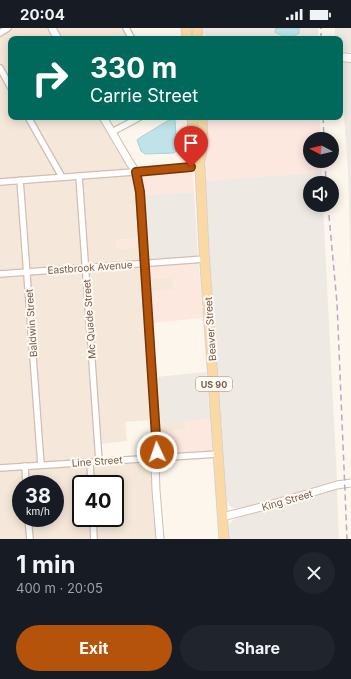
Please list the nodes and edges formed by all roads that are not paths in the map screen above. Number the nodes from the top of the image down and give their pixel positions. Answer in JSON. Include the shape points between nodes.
{"nodes":[{"id":1,"x":8,"y":28,"type":"edge"},
{"id":2,"x":0,"y":33,"type":"edge"},
{"id":3,"x":0,"y":68,"type":"edge"},
{"id":4,"x":8,"y":83,"type":"edge"},
{"id":5,"x":30,"y":120,"type":"edge"},
{"id":6,"x":105,"y":120,"type":"edge"},
{"id":7,"x":134,"y":120,"type":"edge"},
{"id":8,"x":192,"y":120,"type":"edge"},
{"id":9,"x":202,"y":120,"type":"edge"},
{"id":10,"x":112,"y":132,"type":"junction"},
{"id":11,"x":200,"y":167,"type":"junction"},
{"id":12,"x":136,"y":172,"type":"junction"},
{"id":13,"x":78,"y":176,"type":"junction"},
{"id":14,"x":62,"y":177,"type":"junction"},
{"id":15,"x":20,"y":180,"type":"junction"},
{"id":16,"x":0,"y":182,"type":"edge"},
{"id":17,"x":205,"y":259,"type":"junction"},
{"id":18,"x":145,"y":264,"type":"junction"},
{"id":19,"x":85,"y":268,"type":"junction"},
{"id":20,"x":27,"y":272,"type":"junction"},
{"id":21,"x":0,"y":274,"type":"edge"},
{"id":22,"x":218,"y":454,"type":"junction"},
{"id":23,"x":156,"y":457,"type":"junction"},
{"id":24,"x":98,"y":461,"type":"junction"},
{"id":25,"x":90,"y":462,"type":"junction"},
{"id":26,"x":41,"y":465,"type":"junction"},
{"id":27,"x":25,"y":466,"type":"junction"},
{"id":28,"x":0,"y":468,"type":"edge"},
{"id":29,"x":26,"y":475,"type":"edge"},
{"id":30,"x":91,"y":475,"type":"edge"},
{"id":31,"x":351,"y":483,"type":"edge"},
{"id":32,"x":222,"y":517,"type":"junction"},
{"id":33,"x":29,"y":527,"type":"edge"},
{"id":34,"x":93,"y":527,"type":"edge"},
{"id":35,"x":30,"y":539,"type":"edge"},
{"id":36,"x":94,"y":539,"type":"edge"},
{"id":37,"x":160,"y":539,"type":"edge"},
{"id":38,"x":224,"y":539,"type":"edge"}],
"edges":[{"from":1,"to":2,"type":"street"},
{"from":3,"to":4,"type":"street"},
{"from":5,"to":14,"type":"street"},
{"from":6,"to":10,"type":"street"},
{"from":7,"to":10,"type":"street"},
{"from":8,"to":11,"type":"main road","name":"Beaver Street","number":"US 90"},
{"from":9,"to":11,"type":"main road","name":"Beaver Street","number":"US 90"},
{"from":10,"to":12,"type":"street"},
{"from":11,"to":12,"type":"street"},
{"from":11,"to":17,"type":"main road","name":"Beaver Street","number":"US 90"},
{"from":12,"to":13,"type":"street"},
{"from":12,"to":18,"type":"street","via":[[140,192]]},
{"from":13,"to":14,"type":"street"},
{"from":13,"to":19,"type":"street","name":"Mc Quade Street"},
{"from":14,"to":15,"type":"street"},
{"from":15,"to":16,"type":"street"},
{"from":15,"to":20,"type":"street","name":"Baldwin Street"},
{"from":17,"to":18,"type":"street","name":"Eastbrook Avenue"},
{"from":17,"to":22,"type":"main road","name":"Beaver Street","number":"US 90"},
{"from":18,"to":19,"type":"street","name":"Eastbrook Avenue"},
{"from":18,"to":23,"type":"street"},
{"from":19,"to":20,"type":"street","name":"Eastbrook Avenue"},
{"from":19,"to":24,"type":"street","name":"Mc Quade Street"},
{"from":20,"to":21,"type":"street","name":"Eastbrook Avenue"},
{"from":20,"to":26,"type":"street","name":"Baldwin Street"},
{"from":22,"to":23,"type":"street","name":"Line Street"},
{"from":22,"to":32,"type":"main road","name":"Beaver Street","number":"US 90"},
{"from":23,"to":24,"type":"street","name":"Line Street"},
{"from":23,"to":37,"type":"street"},
{"from":24,"to":25,"type":"street","name":"Line Street"},
{"from":25,"to":26,"type":"street","name":"Line Street"},
{"from":25,"to":30,"type":"street"},
{"from":26,"to":27,"type":"street","name":"Line Street"},
{"from":27,"to":28,"type":"street","name":"Line Street"},
{"from":27,"to":29,"type":"street"},
{"from":31,"to":32,"type":"street","name":"King Street"},
{"from":32,"to":38,"type":"main road","name":"Beaver Street","number":"US 90"},
{"from":33,"to":35,"type":"street"},
{"from":34,"to":36,"type":"street"}]}
